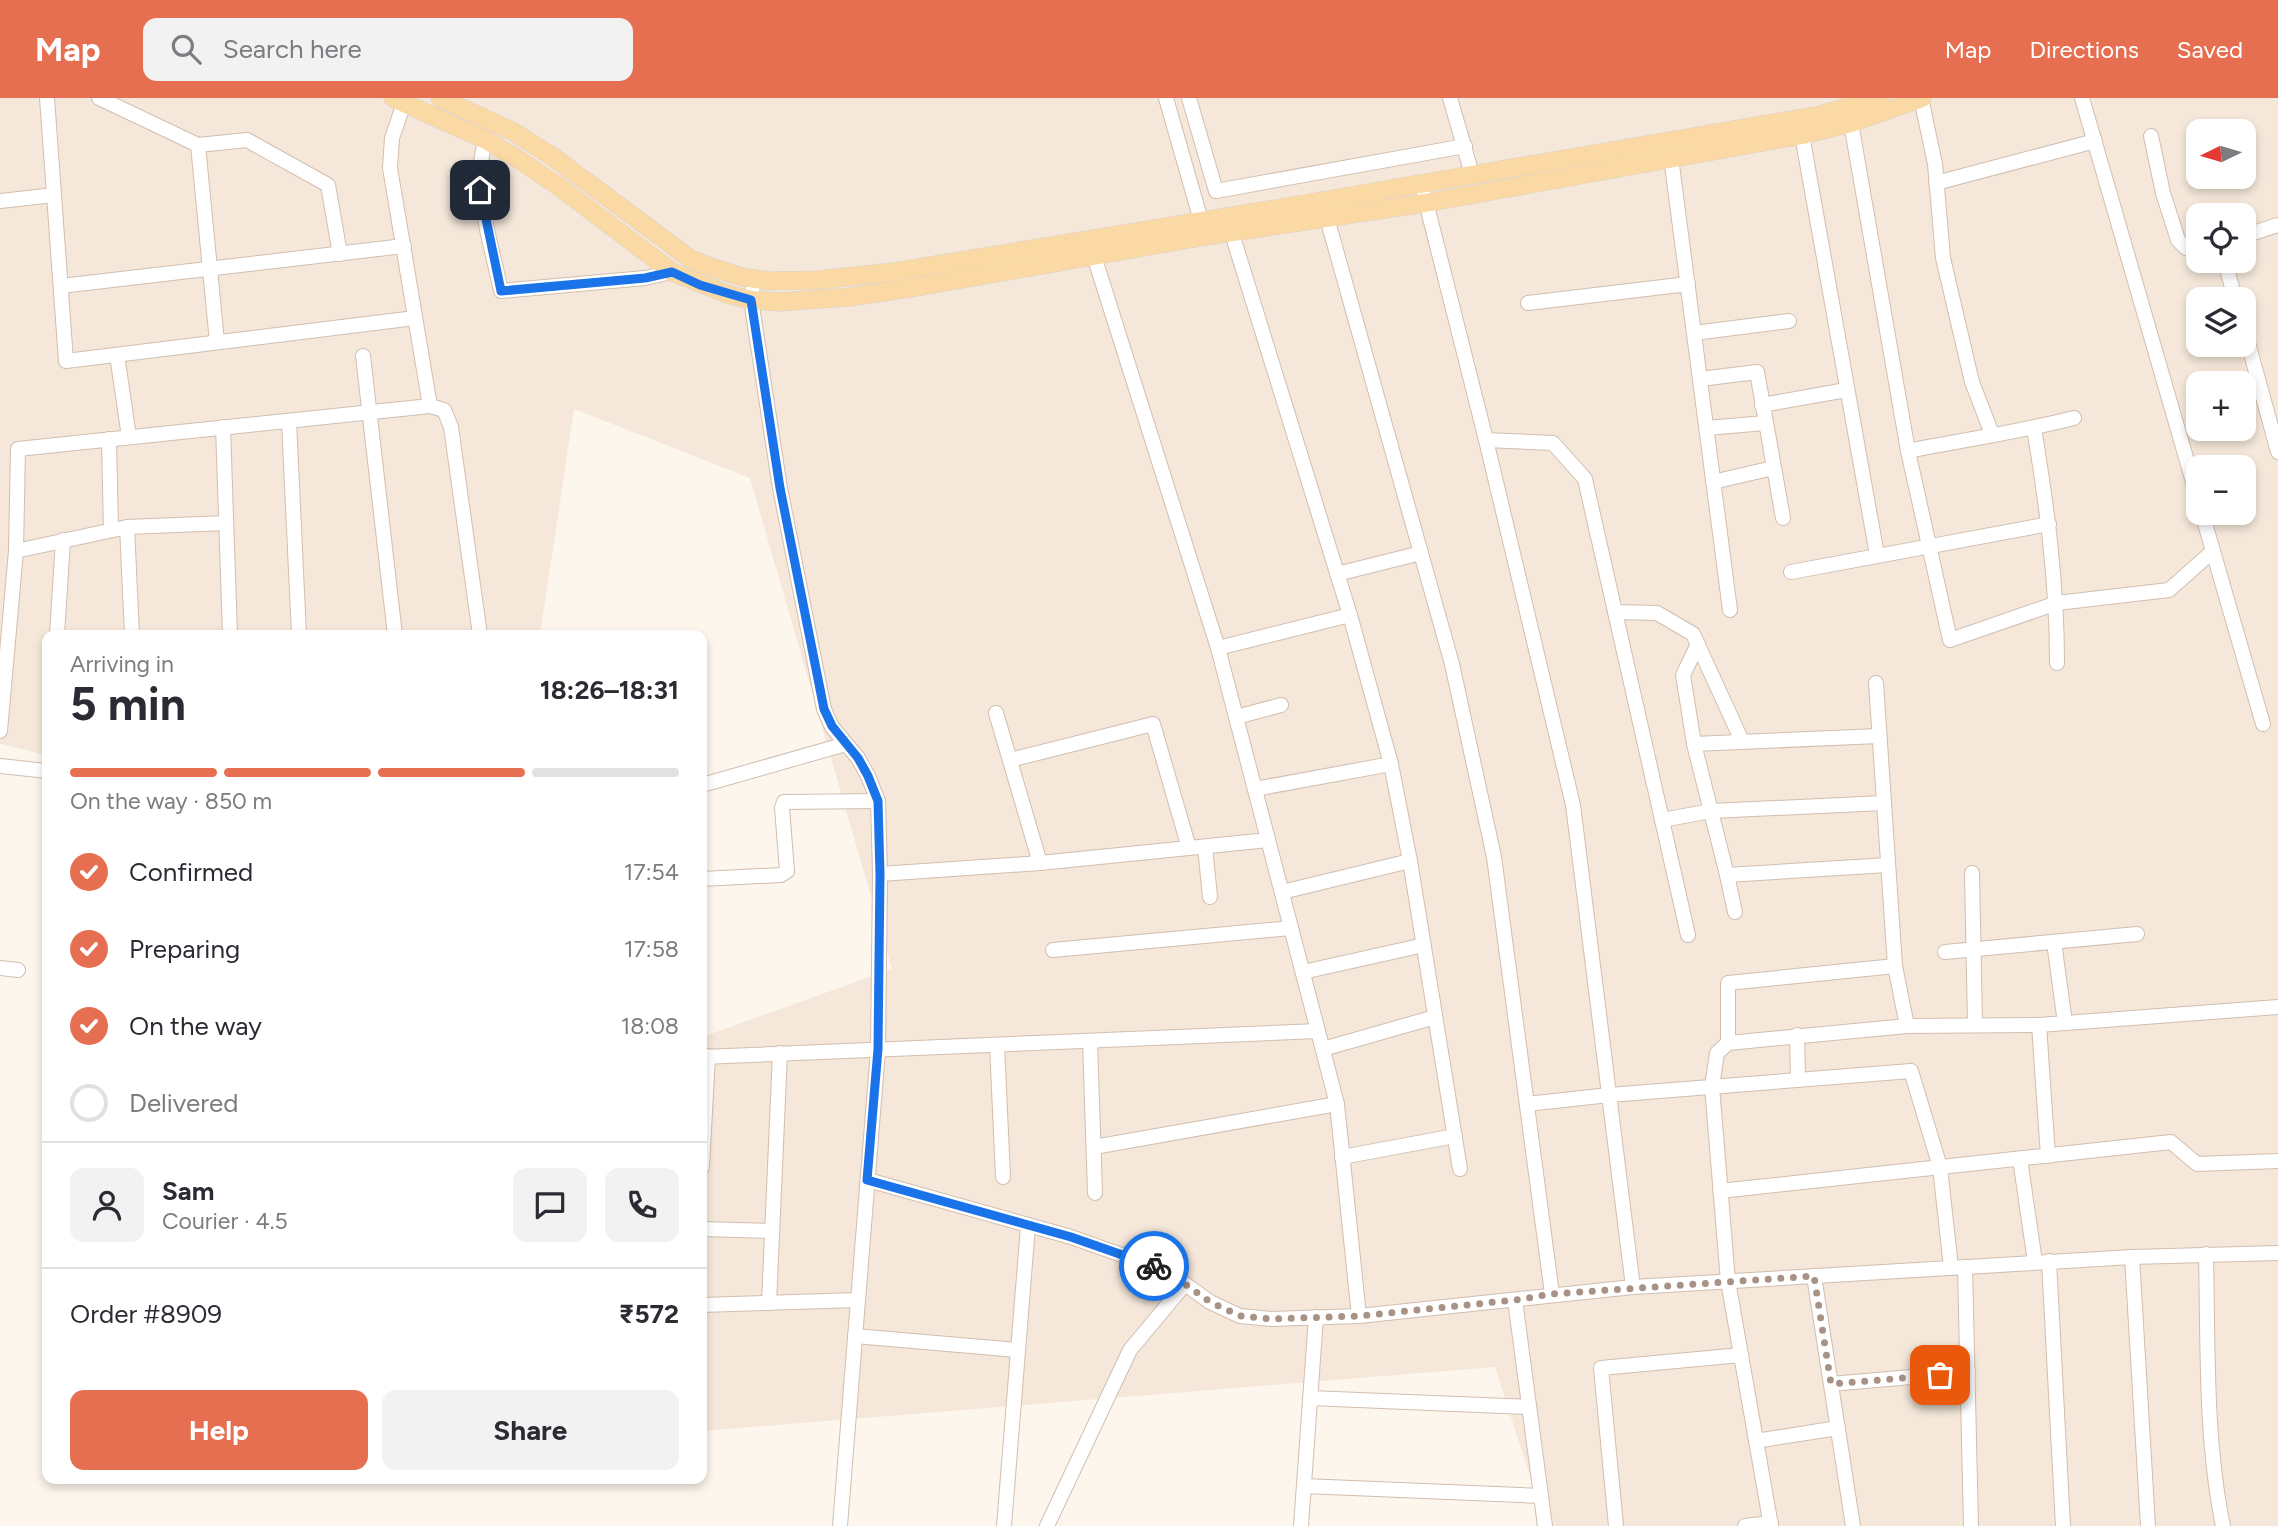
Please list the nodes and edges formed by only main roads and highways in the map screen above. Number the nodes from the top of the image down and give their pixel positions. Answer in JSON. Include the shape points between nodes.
{"nodes":[{"id":1,"x":440,"y":98,"type":"edge"},
{"id":2,"x":1879,"y":98,"type":"edge"},
{"id":3,"x":1922,"y":98,"type":"edge"},
{"id":4,"x":402,"y":100,"type":"edge"},
{"id":5,"x":1670,"y":149,"type":"junction"},
{"id":6,"x":1229,"y":224,"type":"junction"},
{"id":7,"x":1204,"y":228,"type":"junction"}],
"edges":[{"from":1,"to":7,"type":"main road","via":[[512,131],[553,157],[690,258],[754,278],[792,282],[893,272]]},
{"from":2,"to":5,"type":"main road"},
{"from":3,"to":5,"type":"main road","via":[[1802,135]]},
{"from":4,"to":7,"type":"main road","via":[[486,140],[558,186],[672,272],[751,300],[849,297],[1094,256]]},
{"from":5,"to":6,"type":"main road","via":[[1472,174]]},
{"from":5,"to":6,"type":"main road","via":[[1425,203],[1327,218]]},
{"from":6,"to":7,"type":"main road"}]}
